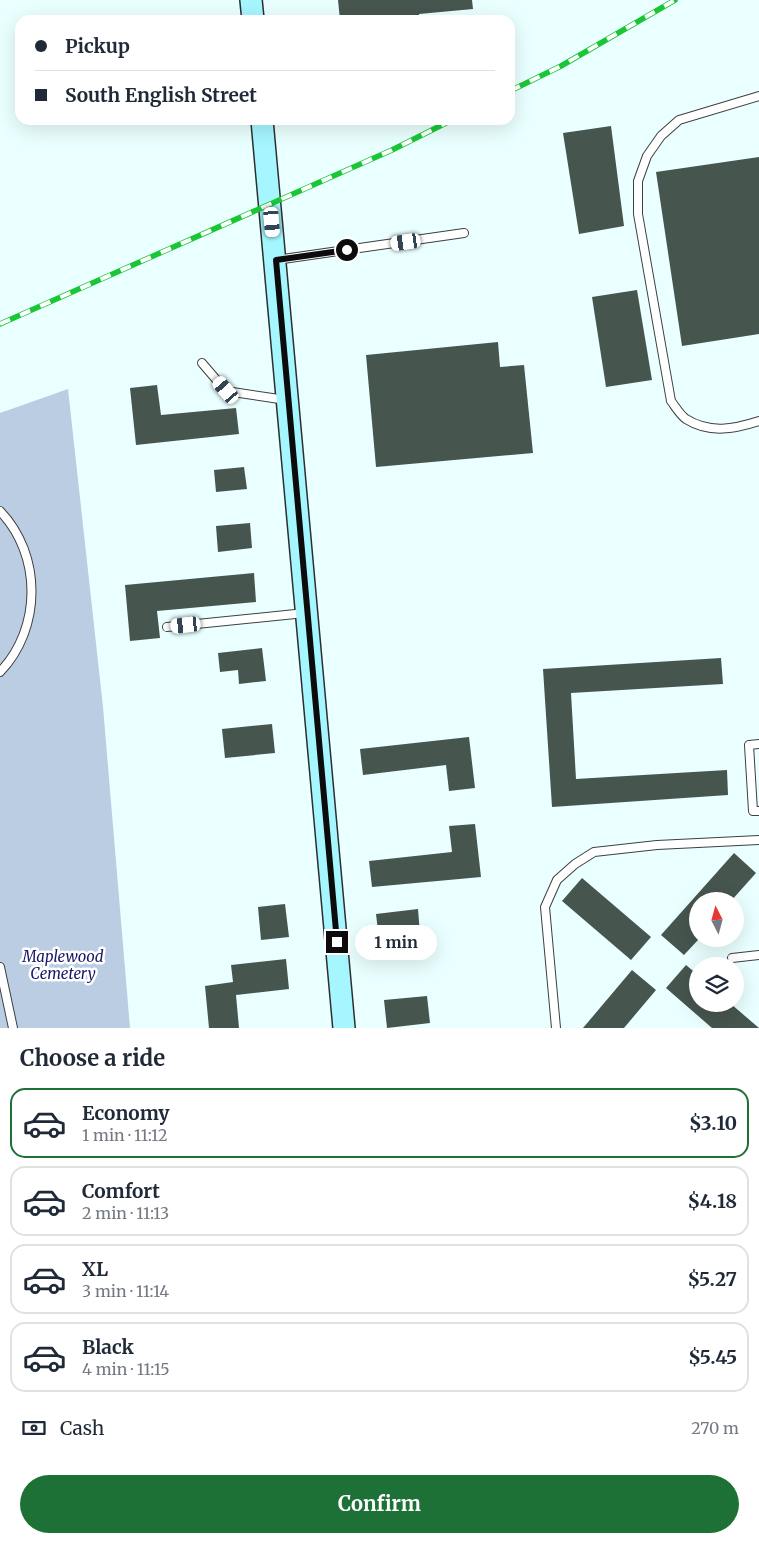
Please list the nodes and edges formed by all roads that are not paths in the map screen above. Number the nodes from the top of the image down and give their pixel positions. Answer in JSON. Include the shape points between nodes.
{"nodes":[{"id":1,"x":251,"y":0,"type":"edge"},
{"id":2,"x":252,"y":15,"type":"edge"},
{"id":3,"x":759,"y":96,"type":"edge"},
{"id":4,"x":262,"y":125,"type":"edge"},
{"id":5,"x":464,"y":233,"type":"dead end"},
{"id":6,"x":276,"y":260,"type":"junction"},
{"id":7,"x":202,"y":363,"type":"dead end"},
{"id":8,"x":288,"y":400,"type":"junction"},
{"id":9,"x":759,"y":421,"type":"edge"},
{"id":10,"x":0,"y":511,"type":"edge"},
{"id":11,"x":307,"y":612,"type":"junction"},
{"id":12,"x":167,"y":627,"type":"dead end"},
{"id":13,"x":0,"y":672,"type":"edge"},
{"id":14,"x":759,"y":744,"type":"edge"},
{"id":15,"x":759,"y":811,"type":"edge"},
{"id":16,"x":759,"y":840,"type":"edge"},
{"id":17,"x":759,"y":955,"type":"edge"},
{"id":18,"x":741,"y":957,"type":"edge"},
{"id":19,"x":0,"y":967,"type":"edge"},
{"id":20,"x":13,"y":1028,"type":"edge"},
{"id":21,"x":344,"y":1028,"type":"edge"},
{"id":22,"x":556,"y":1028,"type":"edge"}],
"edges":[{"from":1,"to":2,"type":"street"},
{"from":3,"to":9,"type":"lane","via":[[679,120],[661,136],[647,156],[638,181],[638,214],[671,400],[684,418],[706,428],[734,429]]},
{"from":4,"to":6,"type":"street"},
{"from":5,"to":6,"type":"lane"},
{"from":6,"to":8,"type":"street"},
{"from":7,"to":8,"type":"lane","via":[[226,390]]},
{"from":8,"to":11,"type":"street"},
{"from":10,"to":13,"type":"lane","via":[[11,522],[26,551],[32,582],[31,614],[20,644]]},
{"from":11,"to":12,"type":"lane"},
{"from":11,"to":21,"type":"street"},
{"from":14,"to":15,"type":"lane","via":[[749,745],[753,811]]},
{"from":16,"to":22,"type":"lane","via":[[594,852],[557,880],[545,907]]},
{"from":17,"to":18,"type":"lane"},
{"from":19,"to":20,"type":"lane"}]}
